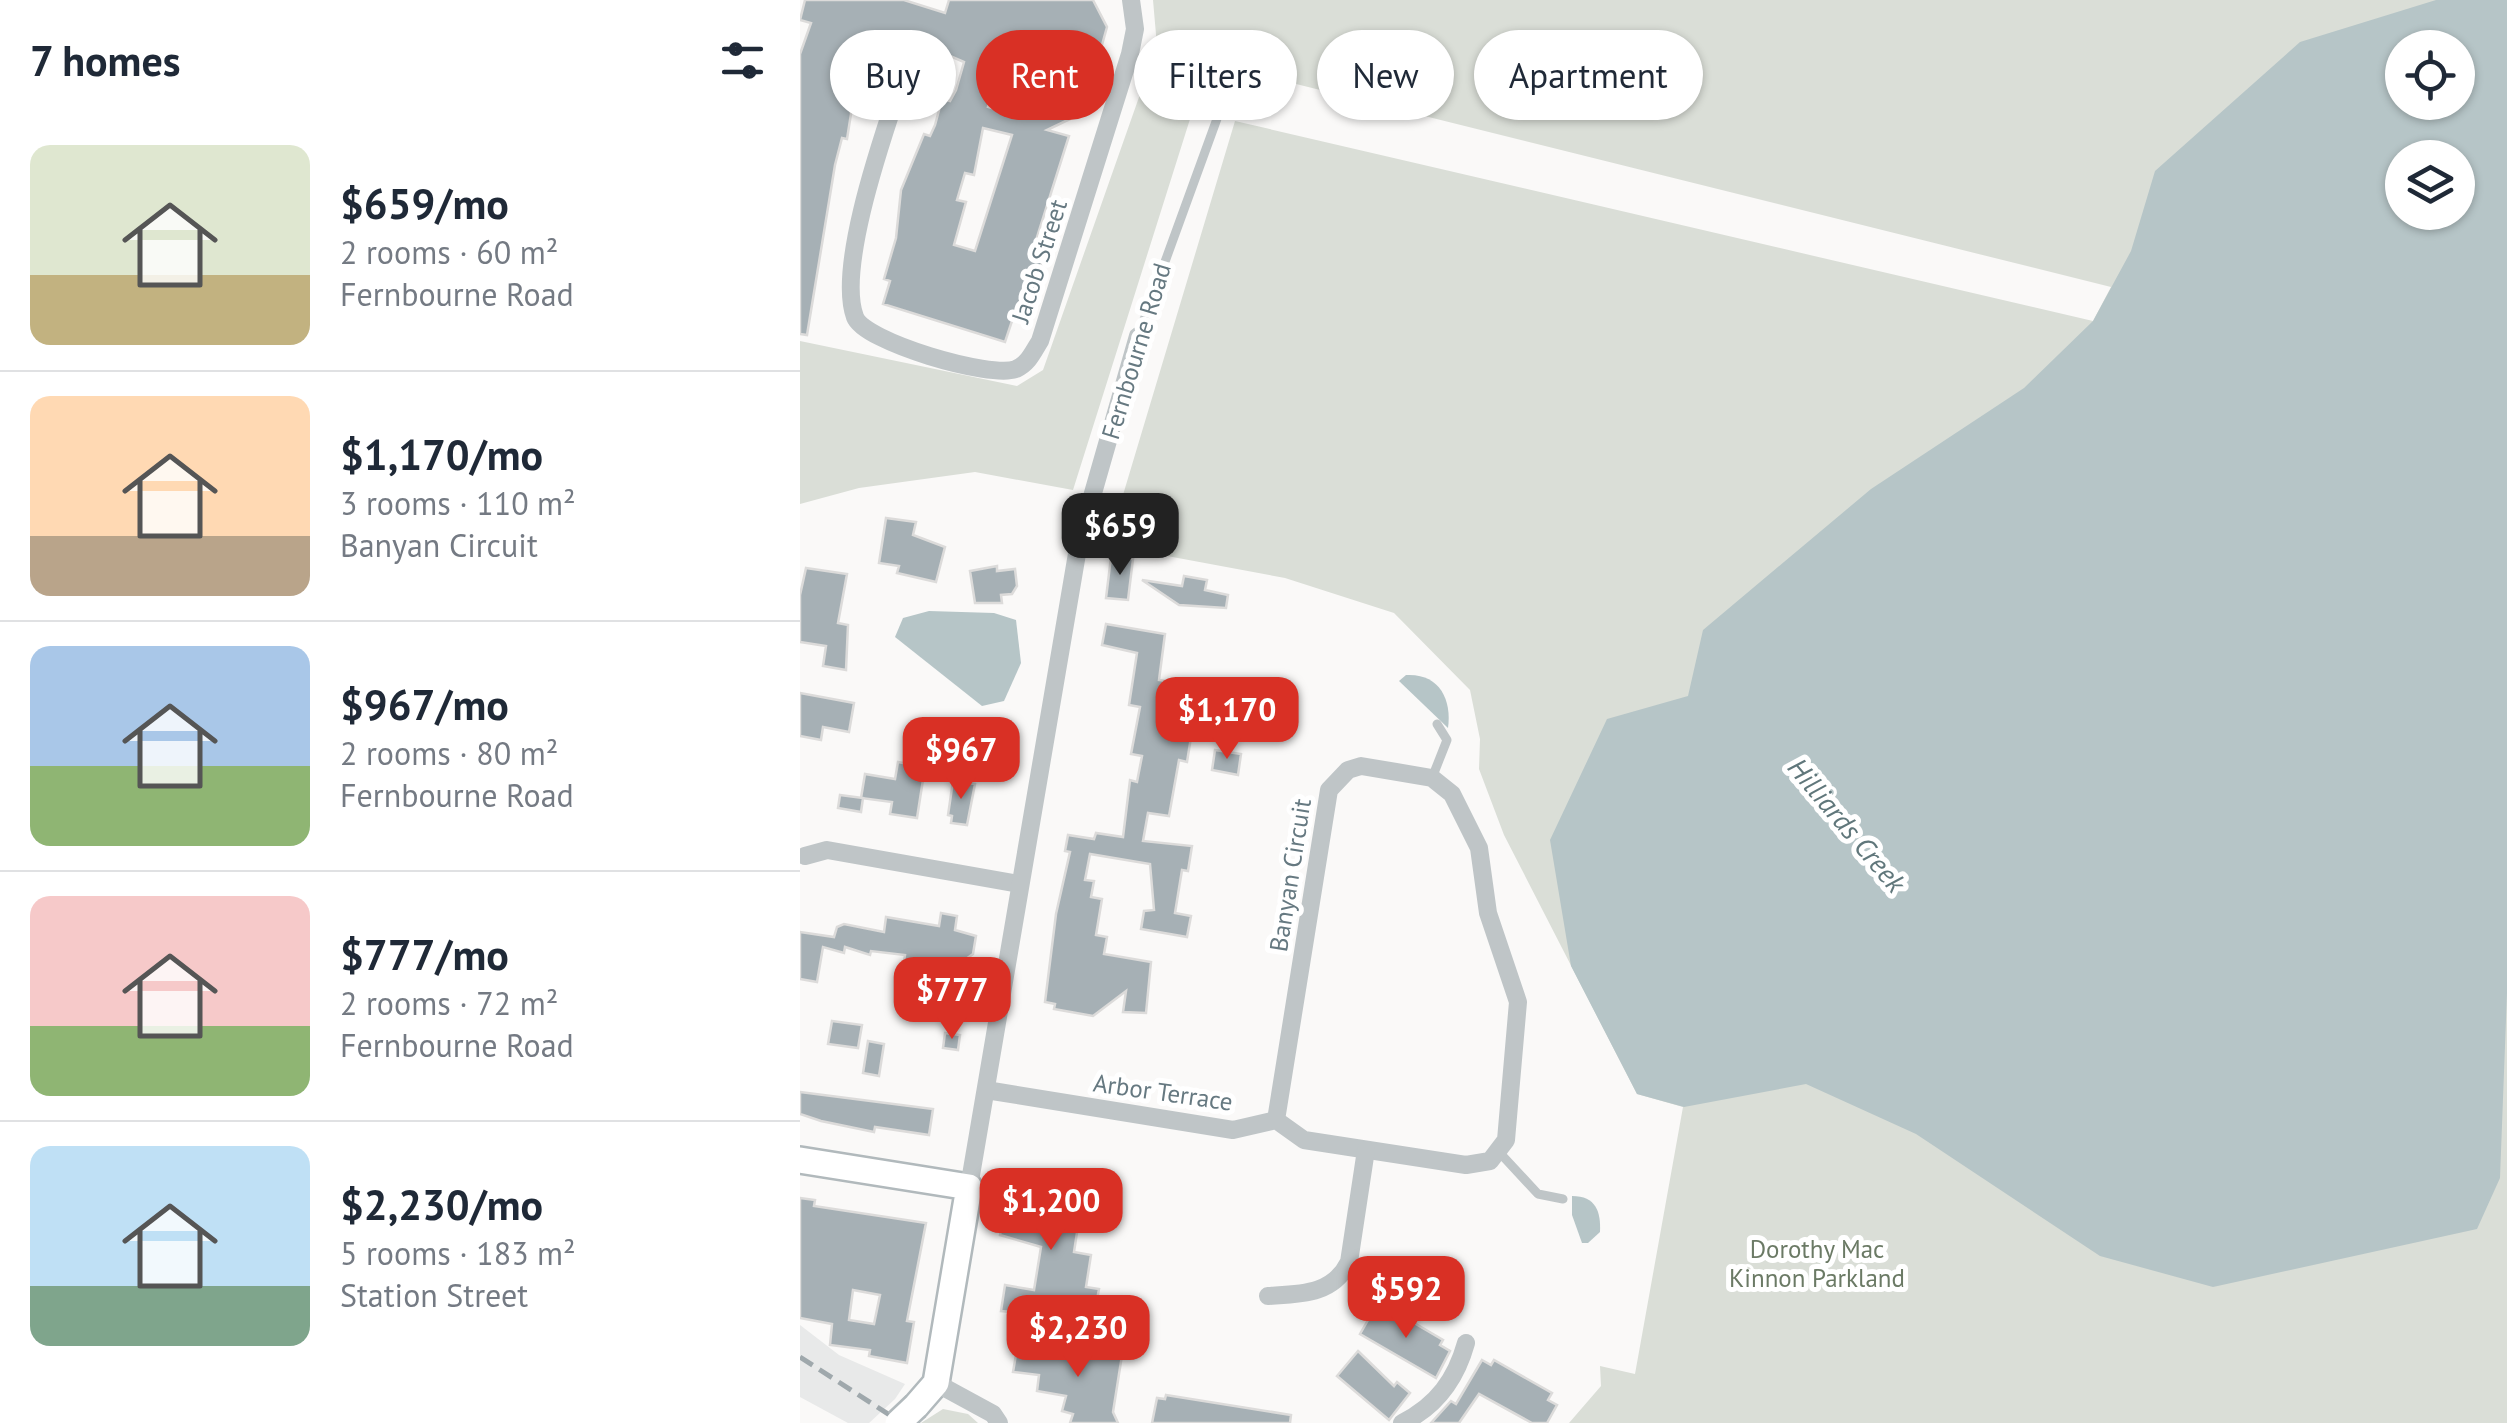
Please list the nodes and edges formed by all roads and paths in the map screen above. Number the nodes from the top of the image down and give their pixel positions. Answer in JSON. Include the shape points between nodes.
{"nodes":[{"id":1,"x":1132,"y":0,"type":"edge"},
{"id":2,"x":889,"y":120,"type":"edge"},
{"id":3,"x":1217,"y":120,"type":"edge"},
{"id":4,"x":1138,"y":336,"type":"joint"},
{"id":5,"x":1437,"y":724,"type":"dead end"},
{"id":6,"x":1432,"y":778,"type":"junction"},
{"id":7,"x":804,"y":856,"type":"dead end"},
{"id":8,"x":1020,"y":884,"type":"junction"},
{"id":9,"x":986,"y":1090,"type":"junction"},
{"id":10,"x":1276,"y":1120,"type":"junction"},
{"id":11,"x":1366,"y":1150,"type":"junction"},
{"id":12,"x":1499,"y":1152,"type":"junction"},
{"id":13,"x":800,"y":1160,"type":"edge"},
{"id":14,"x":969,"y":1187,"type":"junction"},
{"id":15,"x":1563,"y":1199,"type":"dead end"},
{"id":16,"x":1268,"y":1296,"type":"dead end"},
{"id":17,"x":1466,"y":1342,"type":"dead end"},
{"id":18,"x":936,"y":1382,"type":"junction"},
{"id":19,"x":907,"y":1415,"type":"edge"},
{"id":20,"x":999,"y":1423,"type":"edge"},
{"id":21,"x":1402,"y":1423,"type":"edge"}],
"edges":[{"from":1,"to":2,"type":"street","name":"Jacob Street","via":[[1136,28],[1130,54],[1046,323],[1028,361],[1014,370],[988,372],[883,340],[855,319],[851,293],[865,196]]},
{"from":3,"to":4,"type":"lane","name":"Fernbourne Road"},
{"from":4,"to":8,"type":"street","name":"Fernbourne Road","via":[[1079,542]]},
{"from":5,"to":6,"type":"lane","via":[[1448,740]]},
{"from":6,"to":10,"type":"street","name":"Banyan Circuit","via":[[1361,766],[1329,790]]},
{"from":6,"to":12,"type":"street","via":[[1452,794],[1479,848],[1488,912],[1518,1002],[1506,1140]]},
{"from":7,"to":8,"type":"street","via":[[827,850]]},
{"from":8,"to":9,"type":"street","name":"Fernbourne Road"},
{"from":9,"to":10,"type":"street","name":"Arbor Terrace","via":[[1233,1130]]},
{"from":9,"to":14,"type":"street","name":"Fernbourne Road"},
{"from":10,"to":11,"type":"street","via":[[1304,1140]]},
{"from":11,"to":12,"type":"street","via":[[1473,1166]]},
{"from":11,"to":16,"type":"street","via":[[1343,1275],[1310,1293]]},
{"from":12,"to":15,"type":"lane","via":[[1538,1194]]},
{"from":13,"to":14,"type":"street"},
{"from":14,"to":18,"type":"street","name":"Fernbourne Road"},
{"from":17,"to":21,"type":"street","via":[[1458,1372]]},
{"from":18,"to":19,"type":"street"},
{"from":18,"to":20,"type":"street"}]}
